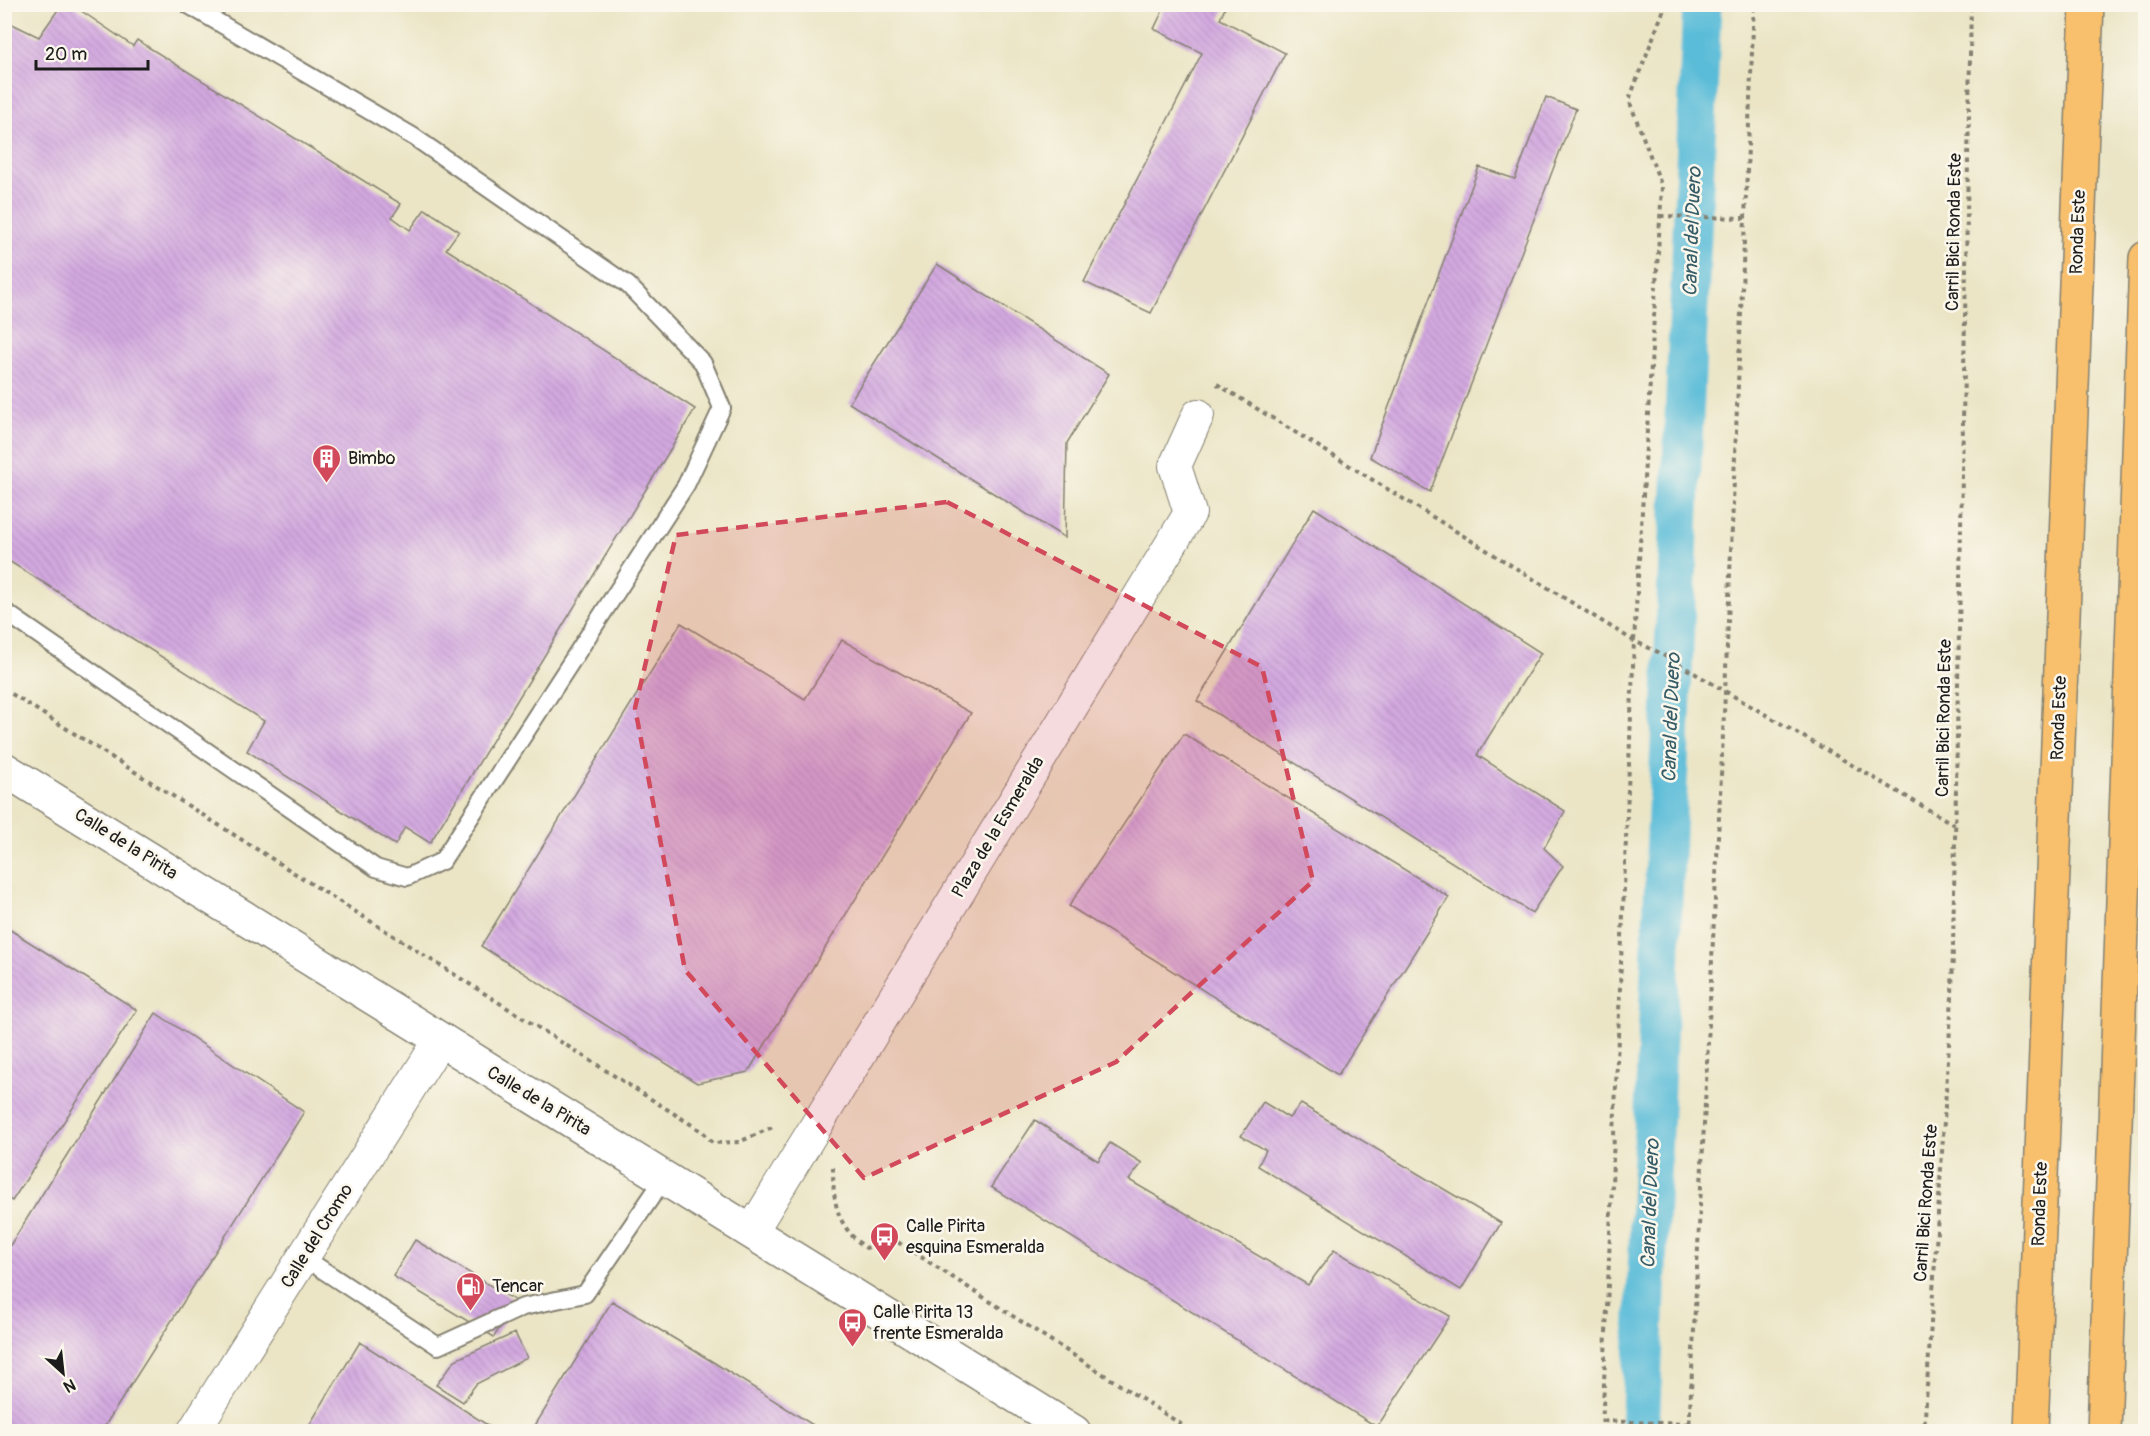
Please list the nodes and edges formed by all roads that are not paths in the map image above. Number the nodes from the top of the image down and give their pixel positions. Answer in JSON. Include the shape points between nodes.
{"nodes":[{"id":1,"x":187,"y":4,"type":"edge"},
{"id":2,"x":2086,"y":4,"type":"edge"},
{"id":3,"x":2145,"y":258,"type":"edge"},
{"id":4,"x":1198,"y":415,"type":"road end"},
{"id":5,"x":4,"y":611,"type":"edge"},
{"id":6,"x":4,"y":768,"type":"edge"},
{"id":7,"x":440,"y":1040,"type":"junction"},
{"id":8,"x":665,"y":1178,"type":"junction"},
{"id":9,"x":752,"y":1231,"type":"junction"},
{"id":10,"x":303,"y":1257,"type":"junction"},
{"id":11,"x":193,"y":1431,"type":"edge"},
{"id":12,"x":1074,"y":1431,"type":"edge"},
{"id":13,"x":2031,"y":1431,"type":"edge"},
{"id":14,"x":2104,"y":1431,"type":"edge"}],
"edges":[{"from":1,"to":5,"type":"lane","via":[[414,137],[628,285],[703,363],[722,408],[686,485],[442,861],[407,877],[376,867]]},
{"from":2,"to":13,"type":"highway","name":"Ronda Este"},
{"from":3,"to":14,"type":"highway"},
{"from":4,"to":9,"type":"street","name":"Plaza de la Esmeralda","via":[[1175,466],[1190,513]]},
{"from":6,"to":7,"type":"street","name":"Calle de la Pirita"},
{"from":7,"to":8,"type":"street","name":"Calle de la Pirita"},
{"from":7,"to":10,"type":"street","name":"Calle del Cromo"},
{"from":8,"to":9,"type":"street","name":"Calle de la Pirita"},
{"from":8,"to":10,"type":"lane","via":[[585,1294],[523,1307],[438,1346]]},
{"from":9,"to":12,"type":"street","name":"Calle de la Pirita"},
{"from":10,"to":11,"type":"street","name":"Calle del Cromo"}]}
